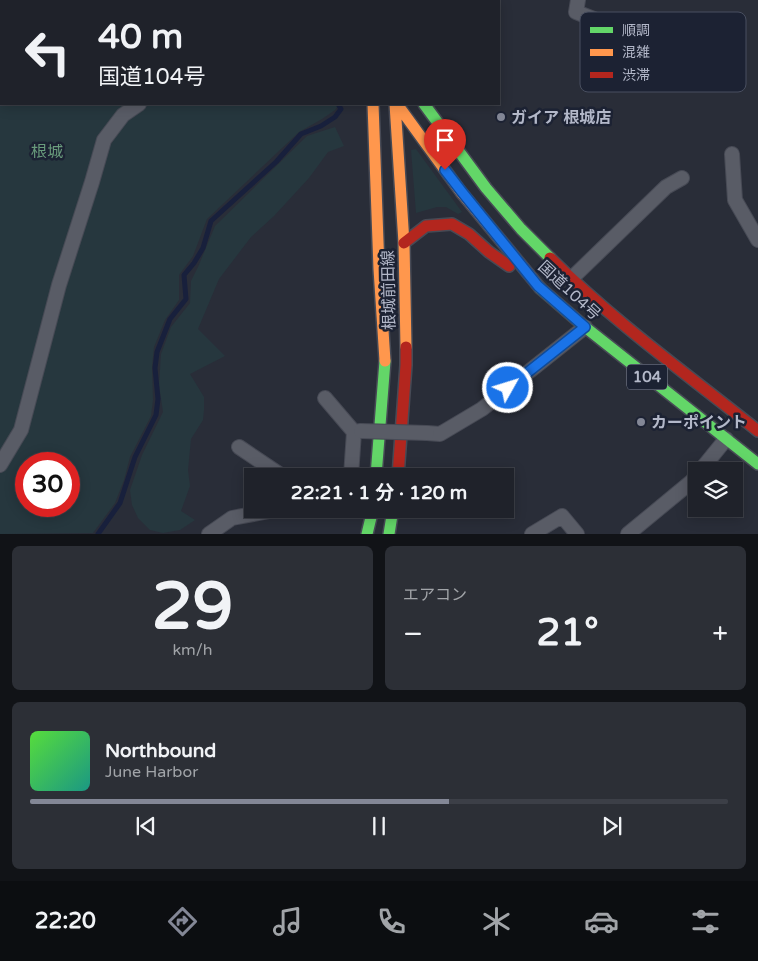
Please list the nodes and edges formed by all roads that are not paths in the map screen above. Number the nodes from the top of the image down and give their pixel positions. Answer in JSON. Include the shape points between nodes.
{"nodes":[{"id":1,"x":578,"y":0,"type":"edge"},
{"id":2,"x":580,"y":14,"type":"edge"},
{"id":3,"x":138,"y":105,"type":"edge"},
{"id":4,"x":374,"y":105,"type":"edge"},
{"id":5,"x":396,"y":105,"type":"edge"},
{"id":6,"x":397,"y":105,"type":"edge"},
{"id":7,"x":425,"y":105,"type":"edge"},
{"id":8,"x":732,"y":154,"type":"dead end"},
{"id":9,"x":682,"y":178,"type":"dead end"},
{"id":10,"x":758,"y":240,"type":"edge"},
{"id":11,"x":404,"y":244,"type":"junction"},
{"id":12,"x":571,"y":279,"type":"junction"},
{"id":13,"x":538,"y":286,"type":"junction"},
{"id":14,"x":585,"y":327,"type":"junction"},
{"id":15,"x":325,"y":398,"type":"dead end"},
{"id":16,"x":758,"y":430,"type":"edge"},
{"id":17,"x":358,"y":431,"type":"junction"},
{"id":18,"x":726,"y":439,"type":"junction"},
{"id":19,"x":238,"y":447,"type":"dead end"},
{"id":20,"x":707,"y":462,"type":"edge"},
{"id":21,"x":758,"y":464,"type":"edge"},
{"id":22,"x":0,"y":465,"type":"edge"},
{"id":23,"x":270,"y":468,"type":"edge"},
{"id":24,"x":352,"y":468,"type":"edge"},
{"id":25,"x":377,"y":468,"type":"edge"},
{"id":26,"x":399,"y":468,"type":"edge"},
{"id":27,"x":688,"y":484,"type":"edge"},
{"id":28,"x":244,"y":516,"type":"edge"},
{"id":29,"x":371,"y":518,"type":"edge"},
{"id":30,"x":392,"y":518,"type":"edge"},
{"id":31,"x":210,"y":533,"type":"edge"},
{"id":32,"x":367,"y":534,"type":"edge"},
{"id":33,"x":389,"y":534,"type":"edge"},
{"id":34,"x":532,"y":534,"type":"edge"},
{"id":35,"x":577,"y":534,"type":"edge"},
{"id":36,"x":628,"y":534,"type":"edge"}],
"edges":[{"from":1,"to":2,"type":"street","via":[[576,12]]},
{"from":3,"to":22,"type":"street","via":[[123,115],[104,140],[59,285],[21,430]]},
{"from":4,"to":25,"type":"main road","name":"根城前田線","via":[[385,367]]},
{"from":5,"to":11,"type":"main road","name":"根城前田線"},
{"from":6,"to":13,"type":"main road","name":"国道104号","number":"104"},
{"from":7,"to":12,"type":"main road","name":"国道104号","number":"104","via":[[486,188]]},
{"from":8,"to":10,"type":"street","via":[[735,200]]},
{"from":9,"to":12,"type":"street","via":[[666,187]]},
{"from":11,"to":13,"type":"main road","via":[[426,226],[452,224]]},
{"from":11,"to":26,"type":"main road","name":"根城前田線","via":[[406,366]]},
{"from":12,"to":16,"type":"main road","name":"国道104号","number":"104"},
{"from":13,"to":14,"type":"main road","name":"国道104号","number":"104"},
{"from":14,"to":17,"type":"street","bridge":true,"via":[[482,409],[440,434]]},
{"from":14,"to":18,"type":"main road","name":"国道104号","number":"104"},
{"from":15,"to":17,"type":"street"},
{"from":17,"to":24,"type":"street"},
{"from":18,"to":20,"type":"street"},
{"from":18,"to":21,"type":"main road","name":"国道104号","number":"104"},
{"from":19,"to":23,"type":"street"},
{"from":27,"to":36,"type":"street"},
{"from":28,"to":31,"type":"street","via":[[232,518]]},
{"from":29,"to":32,"type":"main road"},
{"from":30,"to":33,"type":"main road"},
{"from":34,"to":35,"type":"street","via":[[562,516]]}]}
